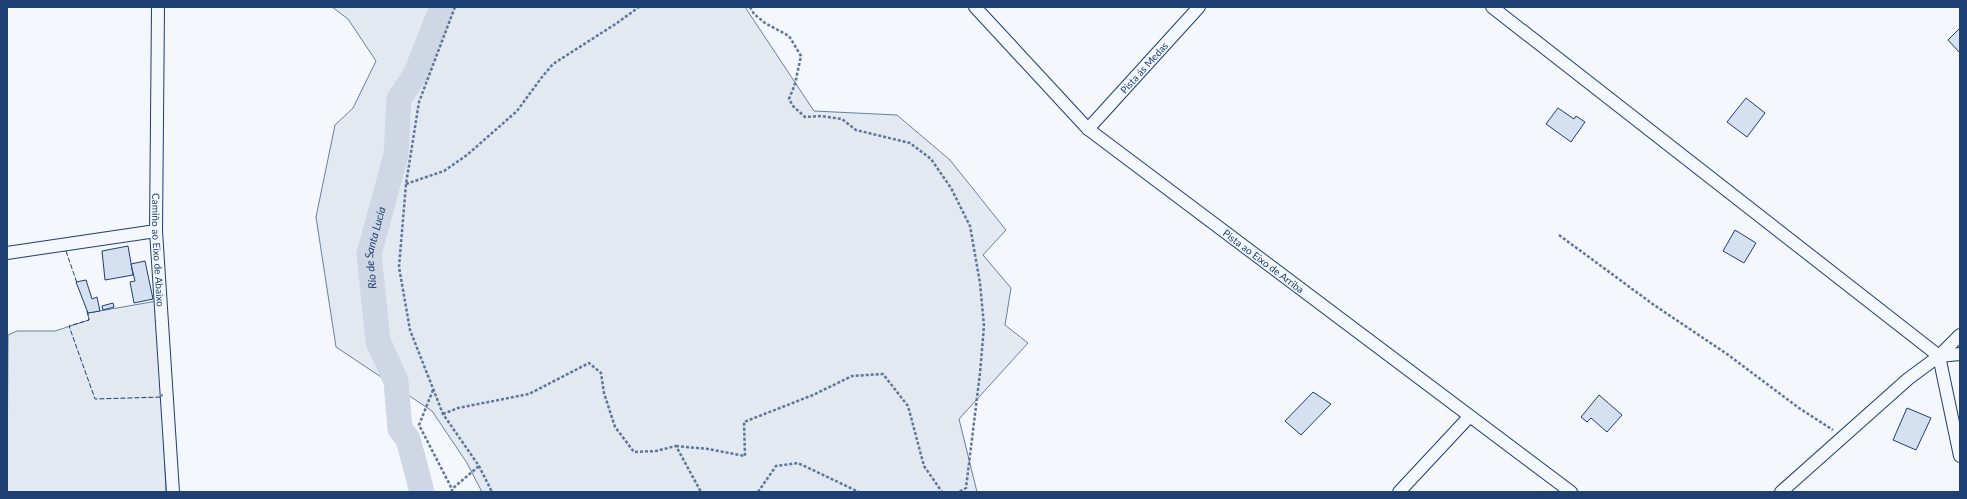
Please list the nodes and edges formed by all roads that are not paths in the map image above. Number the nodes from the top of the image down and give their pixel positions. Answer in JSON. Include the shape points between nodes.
{"nodes":[{"id":1,"x":158,"y":7,"type":"edge"},
{"id":2,"x":975,"y":7,"type":"edge"},
{"id":3,"x":1199,"y":7,"type":"edge"},
{"id":4,"x":1492,"y":7,"type":"edge"},
{"id":5,"x":1088,"y":129,"type":"junction"},
{"id":6,"x":156,"y":231,"type":"junction"},
{"id":7,"x":7,"y":253,"type":"edge"},
{"id":8,"x":1960,"y":335,"type":"edge"},
{"id":9,"x":1960,"y":354,"type":"edge"},
{"id":10,"x":1939,"y":356,"type":"junction"},
{"id":11,"x":1469,"y":417,"type":"junction"},
{"id":12,"x":1960,"y":456,"type":"edge"},
{"id":13,"x":173,"y":492,"type":"edge"},
{"id":14,"x":1399,"y":492,"type":"edge"},
{"id":15,"x":1571,"y":492,"type":"edge"},
{"id":16,"x":1781,"y":492,"type":"edge"}],
"edges":[{"from":1,"to":6,"type":"street","name":"Camiño ao Eixo de Abaixo"},
{"from":2,"to":5,"type":"street","name":"Pista ao Eixo de Arriba"},
{"from":3,"to":5,"type":"street","name":"Pista ás Medas"},
{"from":4,"to":10,"type":"street"},
{"from":5,"to":11,"type":"street","name":"Pista ao Eixo de Arriba"},
{"from":6,"to":7,"type":"street"},
{"from":6,"to":13,"type":"street","name":"Camiño ao Eixo de Abaixo"},
{"from":8,"to":10,"type":"street"},
{"from":9,"to":10,"type":"street"},
{"from":10,"to":12,"type":"street"},
{"from":10,"to":16,"type":"street","via":[[1908,379]]},
{"from":11,"to":14,"type":"street"},
{"from":11,"to":15,"type":"street","name":"Pista ao Eixo de Arriba"}]}
